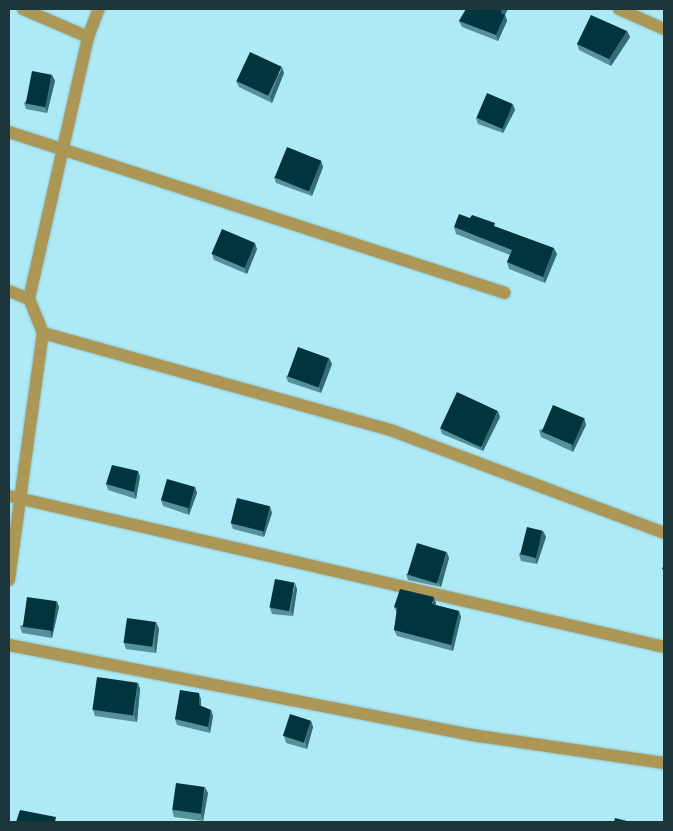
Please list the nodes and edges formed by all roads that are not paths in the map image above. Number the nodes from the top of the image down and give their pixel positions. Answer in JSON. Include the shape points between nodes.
{"nodes":[{"id":1,"x":23,"y":9,"type":"edge"},
{"id":2,"x":99,"y":9,"type":"edge"},
{"id":3,"x":619,"y":9,"type":"edge"},
{"id":4,"x":664,"y":28,"type":"edge"},
{"id":5,"x":88,"y":37,"type":"junction"},
{"id":6,"x":9,"y":132,"type":"edge"},
{"id":7,"x":63,"y":150,"type":"junction"},
{"id":8,"x":9,"y":292,"type":"edge"},
{"id":9,"x":505,"y":293,"type":"dead end"},
{"id":10,"x":29,"y":299,"type":"junction"},
{"id":11,"x":44,"y":333,"type":"junction"},
{"id":12,"x":9,"y":496,"type":"edge"},
{"id":13,"x":22,"y":500,"type":"junction"},
{"id":14,"x":664,"y":534,"type":"edge"},
{"id":15,"x":9,"y":580,"type":"edge"},
{"id":16,"x":9,"y":645,"type":"edge"},
{"id":17,"x":664,"y":647,"type":"edge"},
{"id":18,"x":664,"y":763,"type":"edge"}],
"edges":[{"from":1,"to":5,"type":"street"},
{"from":2,"to":5,"type":"street"},
{"from":3,"to":4,"type":"street"},
{"from":5,"to":7,"type":"street"},
{"from":6,"to":7,"type":"street"},
{"from":7,"to":9,"type":"street"},
{"from":7,"to":10,"type":"street"},
{"from":8,"to":10,"type":"street"},
{"from":10,"to":11,"type":"street"},
{"from":11,"to":13,"type":"street"},
{"from":11,"to":14,"type":"street","via":[[393,431]]},
{"from":12,"to":13,"type":"street"},
{"from":13,"to":15,"type":"street"},
{"from":13,"to":17,"type":"street"},
{"from":16,"to":18,"type":"street","via":[[472,735]]}]}
